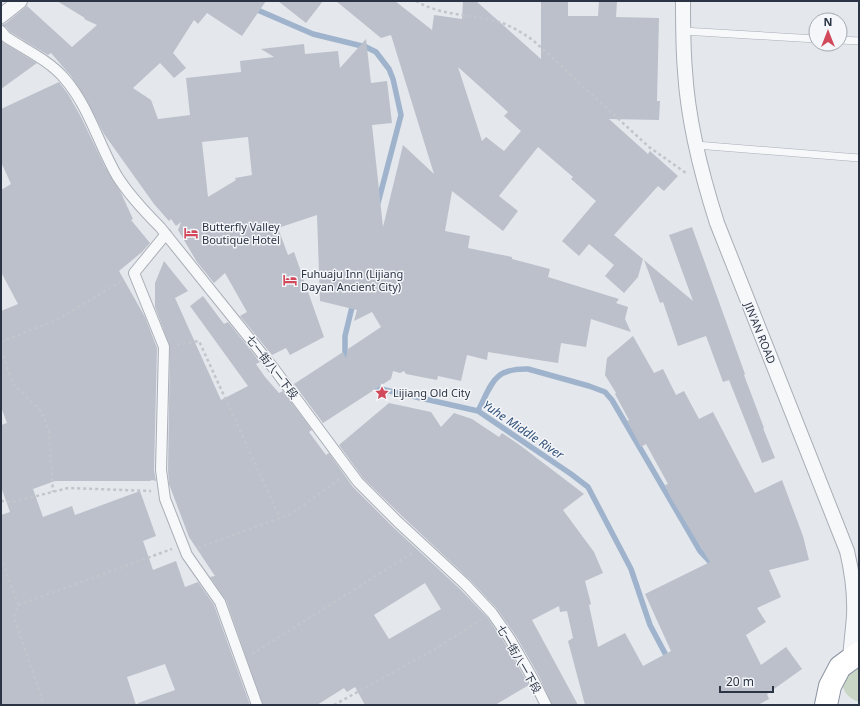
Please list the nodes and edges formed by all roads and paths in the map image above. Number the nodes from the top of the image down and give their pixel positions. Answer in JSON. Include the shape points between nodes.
{"nodes":[{"id":1,"x":20,"y":1,"type":"edge"},
{"id":2,"x":416,"y":1,"type":"edge"},
{"id":3,"x":683,"y":1,"type":"edge"},
{"id":4,"x":1,"y":16,"type":"edge"},
{"id":5,"x":1,"y":31,"type":"edge"},
{"id":6,"x":683,"y":31,"type":"junction"},
{"id":7,"x":808,"y":39,"type":"edge"},
{"id":8,"x":848,"y":40,"type":"edge"},
{"id":9,"x":859,"y":41,"type":"edge"},
{"id":10,"x":696,"y":145,"type":"junction"},
{"id":11,"x":859,"y":158,"type":"edge"},
{"id":12,"x":705,"y":186,"type":"junction"},
{"id":13,"x":166,"y":234,"type":"junction"},
{"id":14,"x":134,"y":273,"type":"junction"},
{"id":15,"x":1,"y":342,"type":"edge"},
{"id":16,"x":164,"y":347,"type":"junction"},
{"id":17,"x":1,"y":350,"type":"edge"},
{"id":18,"x":351,"y":471,"type":"junction"},
{"id":19,"x":164,"y":491,"type":"junction"},
{"id":20,"x":53,"y":492,"type":"junction"},
{"id":21,"x":1,"y":502,"type":"edge"},
{"id":22,"x":280,"y":518,"type":"junction"},
{"id":23,"x":423,"y":546,"type":"junction"},
{"id":24,"x":185,"y":549,"type":"junction"},
{"id":25,"x":1,"y":557,"type":"edge"},
{"id":26,"x":18,"y":605,"type":"junction"},
{"id":27,"x":492,"y":613,"type":"junction"},
{"id":28,"x":854,"y":656,"type":"edge"},
{"id":29,"x":241,"y":660,"type":"junction"},
{"id":30,"x":827,"y":703,"type":"edge"},
{"id":31,"x":44,"y":705,"type":"edge"},
{"id":32,"x":257,"y":705,"type":"edge"},
{"id":33,"x":334,"y":705,"type":"edge"},
{"id":34,"x":546,"y":705,"type":"edge"}],
"edges":[{"from":1,"to":4,"type":"street"},
{"from":2,"to":12,"type":"path","via":[[440,12],[492,20],[525,34],[649,147]]},
{"from":3,"to":6,"type":"street","name":"JIN'AN ROAD"},
{"from":5,"to":13,"type":"street","name":"七一街八一下段","via":[[6,37],[50,64],[65,79],[80,101],[117,176],[132,197]]},
{"from":6,"to":7,"type":"lane"},
{"from":6,"to":10,"type":"street","name":"JIN'AN ROAD","via":[[685,72]]},
{"from":8,"to":9,"type":"lane"},
{"from":10,"to":11,"type":"lane"},
{"from":10,"to":12,"type":"street","name":"JIN'AN ROAD"},
{"from":12,"to":28,"type":"street","name":"JIN'AN ROAD","via":[[717,223],[847,551],[853,583]]},
{"from":13,"to":14,"type":"street"},
{"from":13,"to":18,"type":"street","name":"七一街八一下段","via":[[275,370]]},
{"from":14,"to":15,"type":"path","via":[[57,320]]},
{"from":14,"to":16,"type":"street"},
{"from":16,"to":19,"type":"street","via":[[161,470]]},
{"from":16,"to":22,"type":"path","via":[[199,341]]},
{"from":17,"to":20,"type":"path","via":[[13,384],[42,412],[49,432]]},
{"from":18,"to":22,"type":"path","via":[[291,514]]},
{"from":18,"to":23,"type":"street","name":"七一街八一下段","via":[[358,482]]},
{"from":19,"to":20,"type":"path","via":[[68,488]]},
{"from":19,"to":24,"type":"street"},
{"from":20,"to":21,"type":"path","via":[[13,502]]},
{"from":22,"to":24,"type":"path"},
{"from":23,"to":27,"type":"street","name":"七一街八一下段"},
{"from":23,"to":29,"type":"path"},
{"from":24,"to":26,"type":"path"},
{"from":24,"to":29,"type":"street","via":[[220,602]]},
{"from":25,"to":26,"type":"path"},
{"from":26,"to":31,"type":"path","via":[[14,616]]},
{"from":27,"to":33,"type":"path","via":[[435,649]]},
{"from":27,"to":34,"type":"street","name":"七一街八一下段","via":[[514,645]]},
{"from":28,"to":30,"type":"highway","via":[[840,667],[830,686]]},
{"from":29,"to":32,"type":"street"}]}
